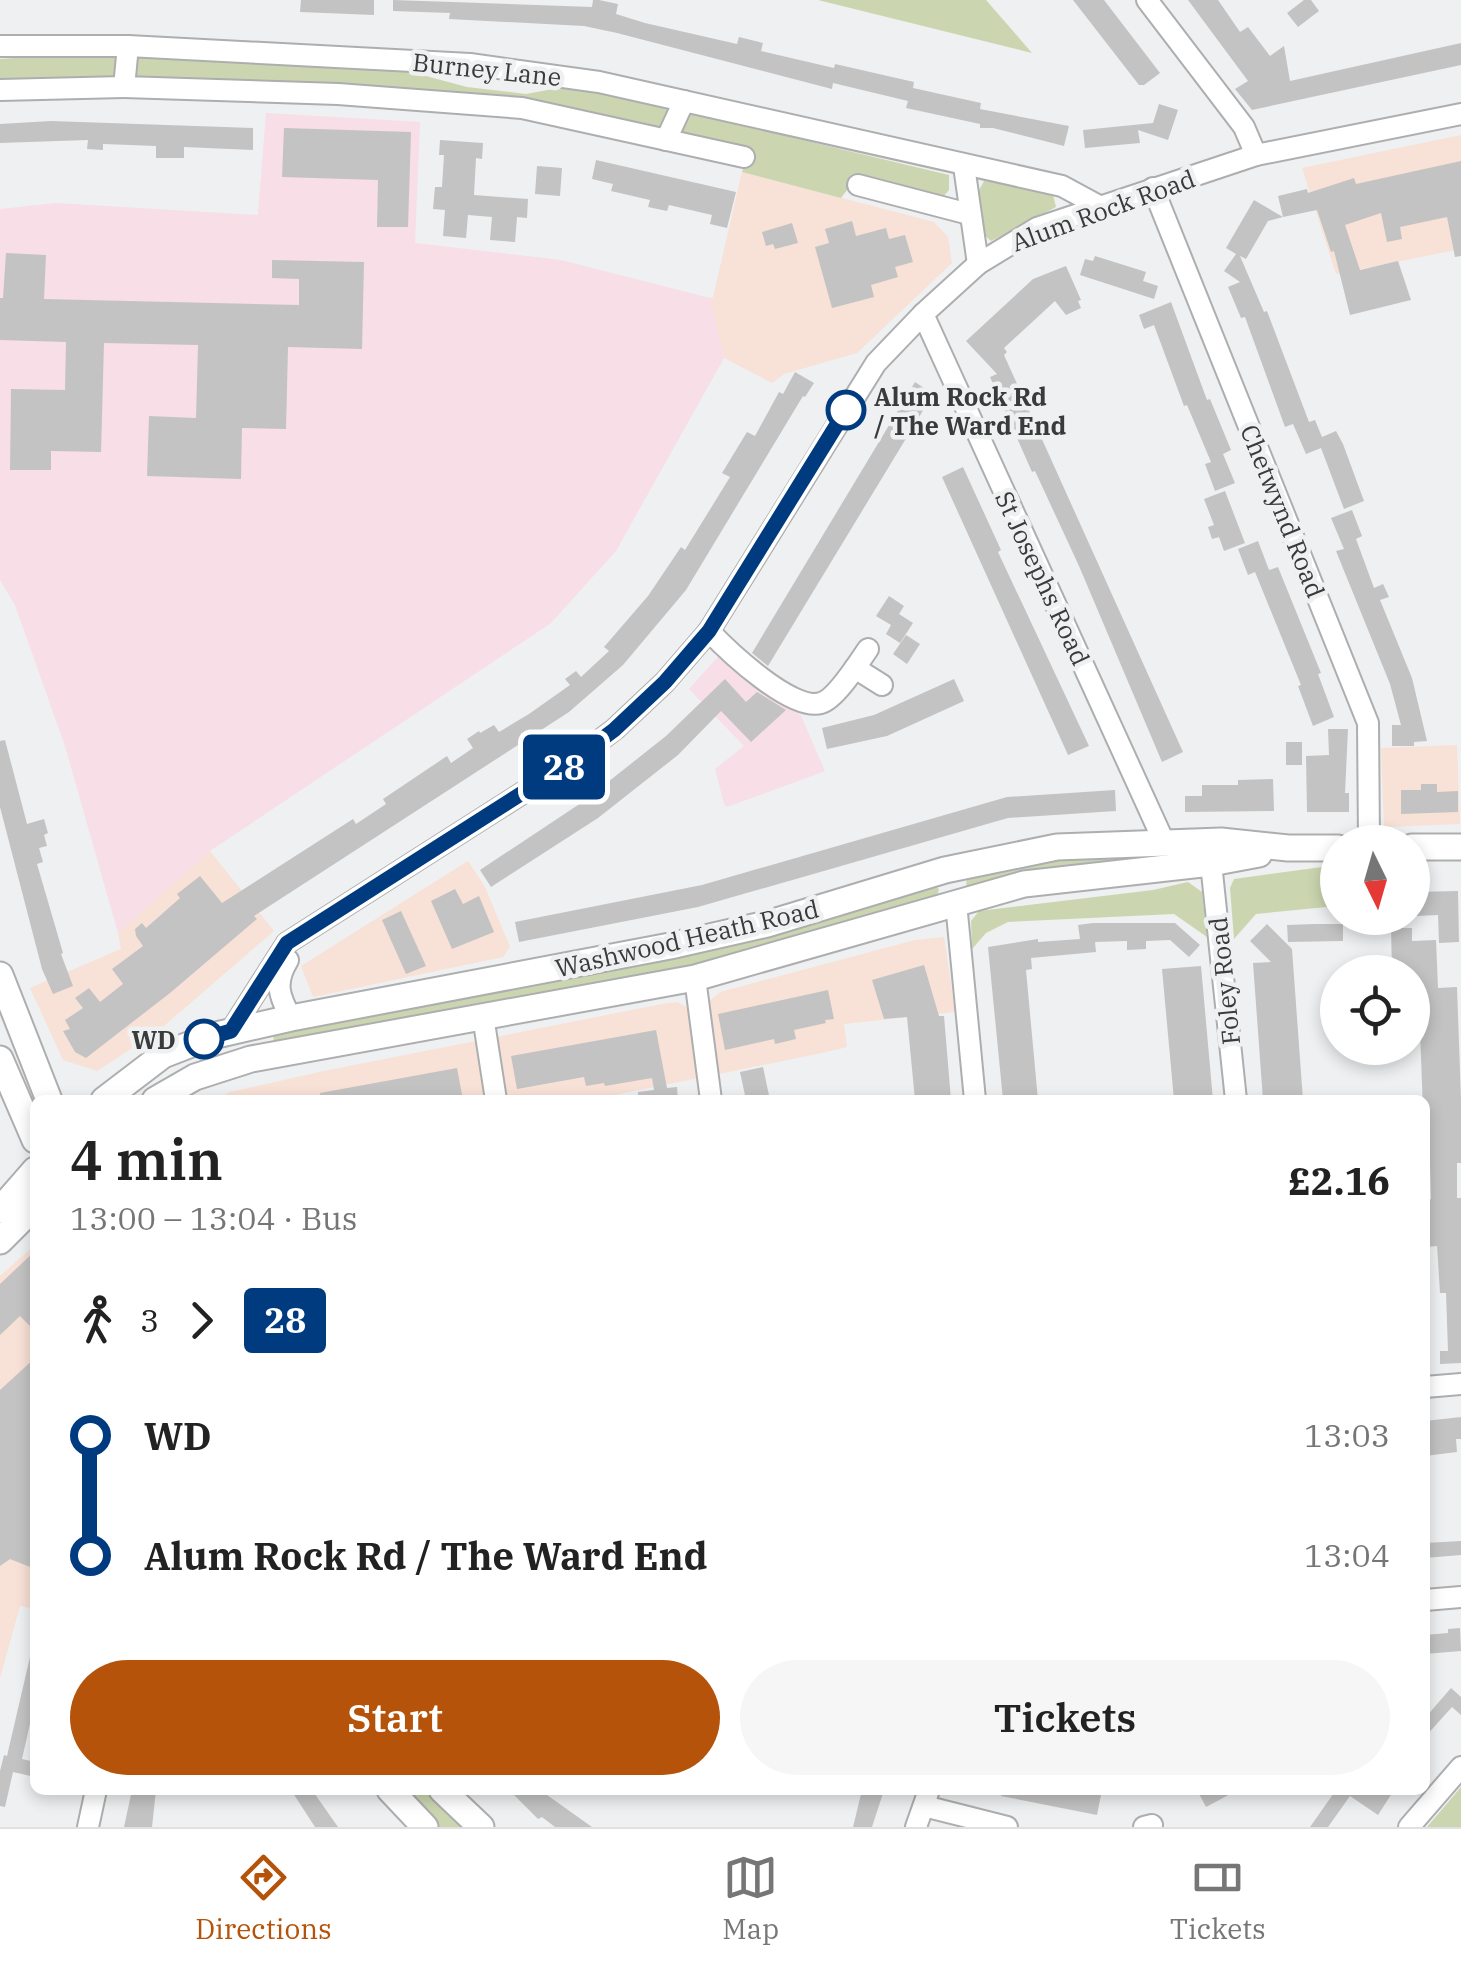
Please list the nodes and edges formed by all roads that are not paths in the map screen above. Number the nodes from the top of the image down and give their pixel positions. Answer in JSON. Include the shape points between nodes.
{"nodes":[{"id":1,"x":1147,"y":0,"type":"edge"},
{"id":2,"x":0,"y":46,"type":"edge"},
{"id":3,"x":128,"y":46,"type":"junction"},
{"id":4,"x":337,"y":56,"type":"junction"},
{"id":5,"x":124,"y":88,"type":"junction"},
{"id":6,"x":0,"y":90,"type":"edge"},
{"id":7,"x":338,"y":94,"type":"junction"},
{"id":8,"x":684,"y":101,"type":"junction"},
{"id":9,"x":1461,"y":114,"type":"edge"},
{"id":10,"x":666,"y":140,"type":"junction"},
{"id":11,"x":1256,"y":155,"type":"junction"},
{"id":12,"x":744,"y":157,"type":"dead end"},
{"id":13,"x":964,"y":166,"type":"junction"},
{"id":14,"x":858,"y":185,"type":"dead end"},
{"id":15,"x":1153,"y":188,"type":"junction"},
{"id":16,"x":1099,"y":206,"type":"junction"},
{"id":17,"x":970,"y":214,"type":"junction"},
{"id":18,"x":978,"y":264,"type":"junction"},
{"id":19,"x":922,"y":314,"type":"junction"},
{"id":20,"x":709,"y":631,"type":"junction"},
{"id":21,"x":868,"y":649,"type":"dead end"},
{"id":22,"x":854,"y":668,"type":"junction"},
{"id":23,"x":882,"y":684,"type":"dead end"},
{"id":24,"x":1369,"y":825,"type":"edge"},
{"id":25,"x":1164,"y":842,"type":"junction"},
{"id":26,"x":1430,"y":847,"type":"edge"},
{"id":27,"x":1461,"y":847,"type":"edge"},
{"id":28,"x":1288,"y":848,"type":"junction"},
{"id":29,"x":1320,"y":848,"type":"edge"},
{"id":30,"x":1211,"y":863,"type":"junction"},
{"id":31,"x":944,"y":870,"type":"junction"},
{"id":32,"x":956,"y":903,"type":"junction"},
{"id":33,"x":314,"y":927,"type":"junction"},
{"id":34,"x":0,"y":975,"type":"edge"},
{"id":35,"x":695,"y":978,"type":"junction"},
{"id":36,"x":483,"y":1016,"type":"junction"},
{"id":37,"x":292,"y":1018,"type":"junction"},
{"id":38,"x":231,"y":1031,"type":"junction"},
{"id":39,"x":0,"y":1059,"type":"edge"},
{"id":40,"x":47,"y":1095,"type":"edge"},
{"id":41,"x":111,"y":1095,"type":"edge"},
{"id":42,"x":163,"y":1095,"type":"edge"},
{"id":43,"x":495,"y":1095,"type":"edge"},
{"id":44,"x":710,"y":1095,"type":"edge"},
{"id":45,"x":975,"y":1095,"type":"edge"},
{"id":46,"x":1235,"y":1095,"type":"edge"},
{"id":47,"x":30,"y":1128,"type":"edge"},
{"id":48,"x":30,"y":1176,"type":"edge"},
{"id":49,"x":0,"y":1210,"type":"edge"},
{"id":50,"x":30,"y":1211,"type":"edge"},
{"id":51,"x":0,"y":1241,"type":"edge"},
{"id":52,"x":1461,"y":1384,"type":"edge"},
{"id":53,"x":1430,"y":1387,"type":"edge"},
{"id":54,"x":1461,"y":1598,"type":"edge"},
{"id":55,"x":1430,"y":1600,"type":"edge"},
{"id":56,"x":1461,"y":1767,"type":"edge"},
{"id":57,"x":95,"y":1795,"type":"edge"},
{"id":58,"x":395,"y":1795,"type":"edge"},
{"id":59,"x":447,"y":1795,"type":"edge"},
{"id":60,"x":926,"y":1798,"type":"edge"},
{"id":61,"x":88,"y":1827,"type":"edge"},
{"id":62,"x":425,"y":1827,"type":"edge"},
{"id":63,"x":481,"y":1827,"type":"edge"},
{"id":64,"x":916,"y":1827,"type":"edge"},
{"id":65,"x":1007,"y":1827,"type":"edge"},
{"id":66,"x":1410,"y":1827,"type":"edge"}],
"edges":[{"from":1,"to":11,"type":"street","via":[[1244,127]]},
{"from":2,"to":3,"type":"street","name":"Burney Lane"},
{"from":3,"to":4,"type":"street","name":"Burney Lane"},
{"from":3,"to":5,"type":"street"},
{"from":4,"to":7,"type":"street"},
{"from":4,"to":8,"type":"street","name":"Burney Lane","via":[[470,64]]},
{"from":5,"to":6,"type":"street"},
{"from":5,"to":7,"type":"street"},
{"from":7,"to":10,"type":"street","via":[[522,108]]},
{"from":8,"to":10,"type":"street"},
{"from":8,"to":13,"type":"street","name":"Burney Lane"},
{"from":9,"to":11,"type":"street","name":"Alum Rock Road"},
{"from":10,"to":12,"type":"street"},
{"from":11,"to":15,"type":"street","name":"Alum Rock Road"},
{"from":13,"to":16,"type":"street","name":"Burney Lane","via":[[1062,186]]},
{"from":13,"to":17,"type":"street"},
{"from":14,"to":17,"type":"street"},
{"from":15,"to":16,"type":"street","name":"Alum Rock Road"},
{"from":15,"to":24,"type":"street","name":"Chetwynd Road","via":[[1368,724]]},
{"from":16,"to":18,"type":"street","name":"Alum Rock Road","via":[[1038,228]]},
{"from":17,"to":18,"type":"street"},
{"from":18,"to":19,"type":"street","name":"Alum Rock Road"},
{"from":19,"to":20,"type":"street","name":"Alum Rock Road","via":[[876,362]]},
{"from":19,"to":25,"type":"street","name":"St Josephs Road"},
{"from":20,"to":22,"type":"street","via":[[742,664],[813,704],[829,699]]},
{"from":20,"to":33,"type":"street","name":"Alum Rock Road","via":[[614,730]]},
{"from":21,"to":22,"type":"street"},
{"from":22,"to":23,"type":"street"},
{"from":25,"to":28,"type":"main road","name":"Washwood Heath Road"},
{"from":25,"to":31,"type":"main road","name":"Washwood Heath Road","via":[[1057,846]]},
{"from":26,"to":27,"type":"main road"},
{"from":28,"to":29,"type":"main road","name":"Washwood Heath Road"},
{"from":28,"to":30,"type":"main road","name":"Washwood Heath Road"},
{"from":30,"to":32,"type":"main road","name":"Washwood Heath Road","via":[[1024,884]]},
{"from":30,"to":46,"type":"street","name":"Foley Road"},
{"from":31,"to":32,"type":"main road"},
{"from":31,"to":37,"type":"main road","name":"Washwood Heath Road","via":[[767,924]]},
{"from":32,"to":35,"type":"main road","name":"Washwood Heath Road"},
{"from":32,"to":45,"type":"street"},
{"from":33,"to":37,"type":"street","name":"Alum Rock Road","via":[[280,973],[278,989]]},
{"from":33,"to":38,"type":"street","name":"Alum Rock Road","via":[[287,943]]},
{"from":34,"to":40,"type":"main road"},
{"from":35,"to":36,"type":"main road","name":"Washwood Heath Road"},
{"from":35,"to":44,"type":"street"},
{"from":36,"to":42,"type":"main road","name":"Washwood Heath Road","via":[[251,1059]]},
{"from":36,"to":43,"type":"street"},
{"from":37,"to":38,"type":"main road","name":"Washwood Heath Road"},
{"from":38,"to":41,"type":"main road","name":"Washwood Heath Road","via":[[163,1056]]},
{"from":39,"to":47,"type":"main road"},
{"from":48,"to":49,"type":"main road"},
{"from":50,"to":51,"type":"main road"},
{"from":52,"to":53,"type":"street"},
{"from":54,"to":55,"type":"street"},
{"from":56,"to":66,"type":"street"},
{"from":57,"to":61,"type":"street"},
{"from":58,"to":62,"type":"main road"},
{"from":59,"to":63,"type":"main road"},
{"from":60,"to":64,"type":"street"},
{"from":60,"to":65,"type":"street"}]}
